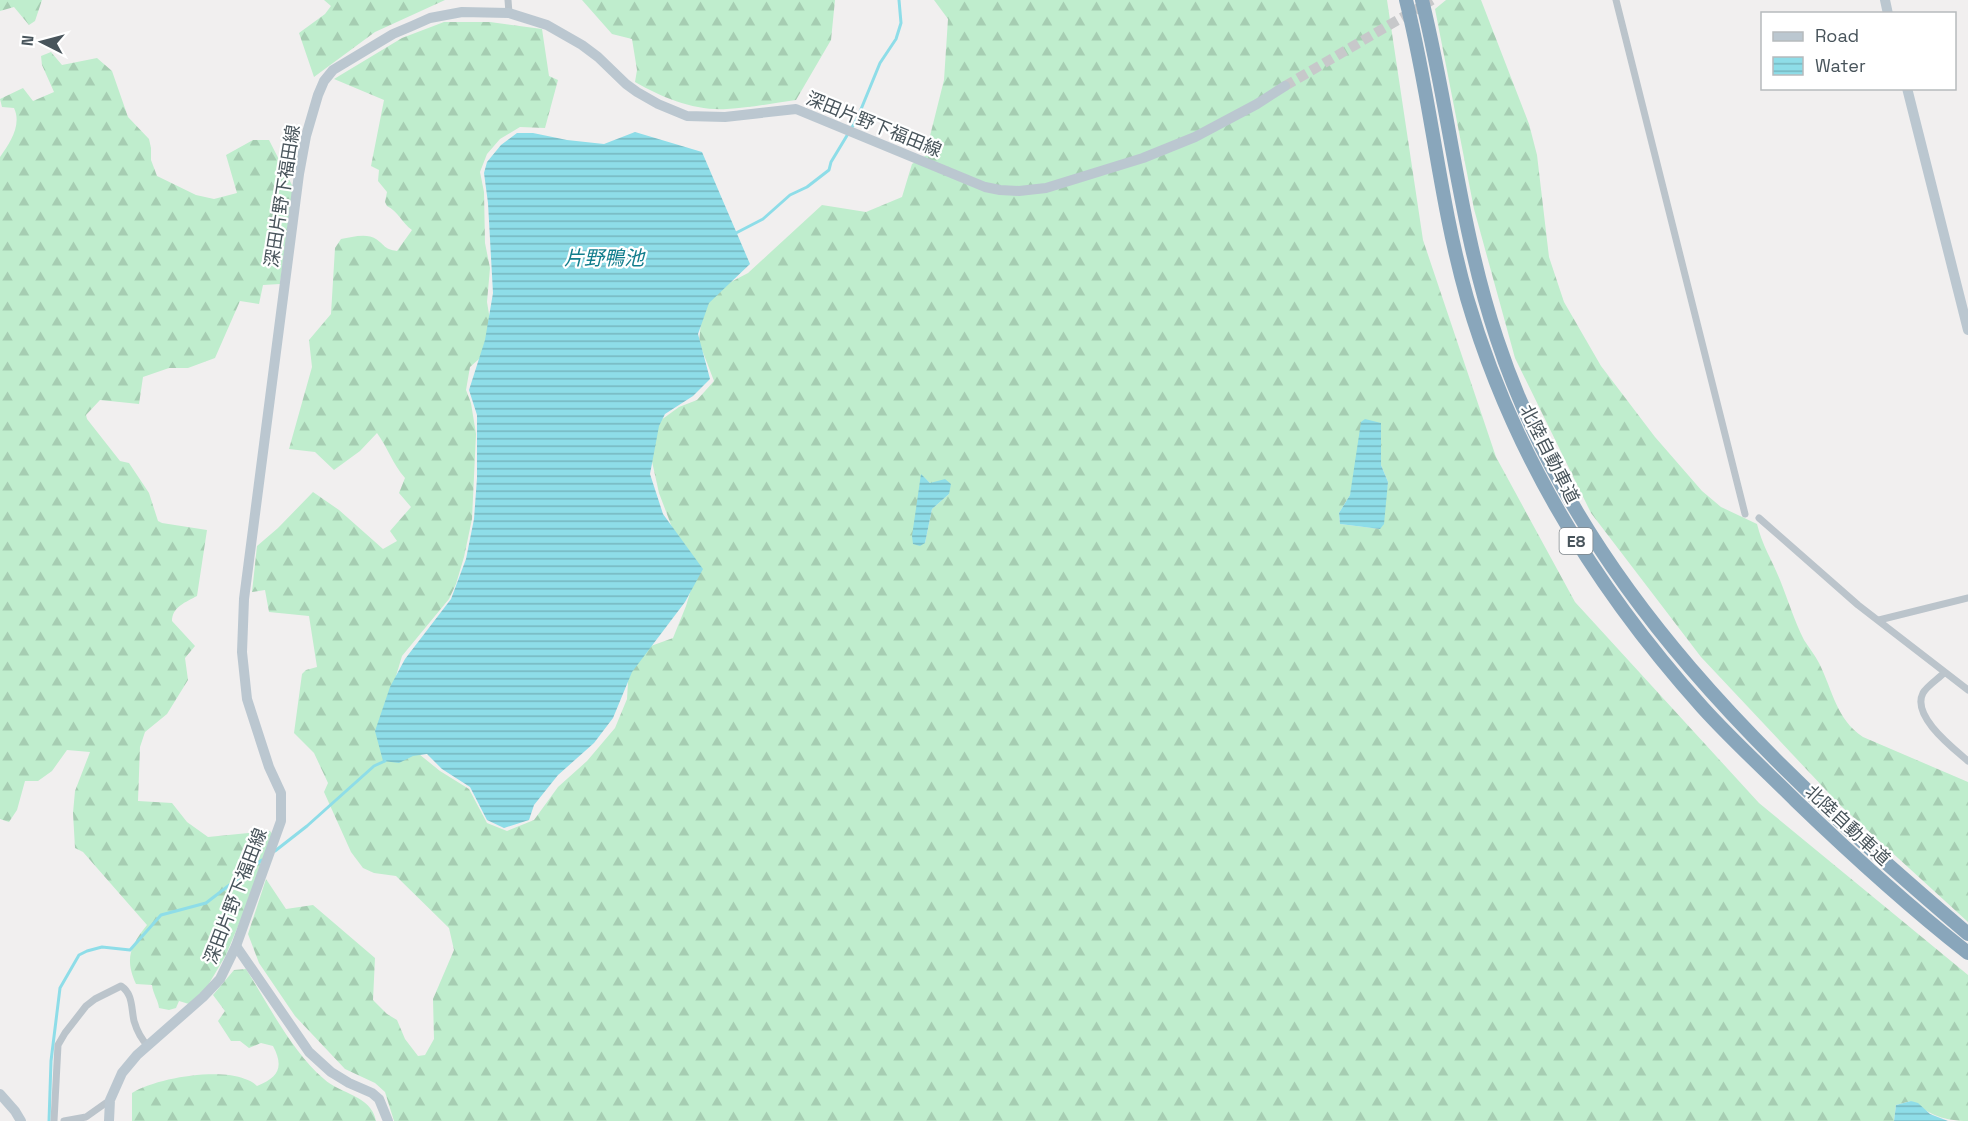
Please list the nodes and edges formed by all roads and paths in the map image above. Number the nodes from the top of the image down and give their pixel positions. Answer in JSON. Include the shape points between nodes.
{"nodes":[{"id":1,"x":508,"y":0,"type":"edge"},
{"id":2,"x":1406,"y":0,"type":"edge"},
{"id":3,"x":1422,"y":0,"type":"edge"},
{"id":4,"x":1616,"y":0,"type":"edge"},
{"id":5,"x":509,"y":13,"type":"junction"},
{"id":6,"x":1285,"y":86,"type":"tunnel mouth"},
{"id":7,"x":1908,"y":90,"type":"edge"},
{"id":8,"x":1968,"y":330,"type":"edge"},
{"id":9,"x":1745,"y":514,"type":"dead end"},
{"id":10,"x":1759,"y":518,"type":"dead end"},
{"id":11,"x":1968,"y":598,"type":"edge"},
{"id":12,"x":1879,"y":620,"type":"junction"},
{"id":13,"x":1944,"y":673,"type":"junction"},
{"id":14,"x":1968,"y":690,"type":"edge"},
{"id":15,"x":1968,"y":761,"type":"edge"},
{"id":16,"x":1968,"y":934,"type":"edge"},
{"id":17,"x":236,"y":946,"type":"junction"},
{"id":18,"x":1968,"y":953,"type":"edge"},
{"id":19,"x":148,"y":1046,"type":"junction"},
{"id":20,"x":0,"y":1094,"type":"edge"},
{"id":21,"x":110,"y":1100,"type":"junction"},
{"id":22,"x":21,"y":1121,"type":"edge"},
{"id":23,"x":54,"y":1121,"type":"edge"},
{"id":24,"x":64,"y":1121,"type":"edge"},
{"id":25,"x":109,"y":1121,"type":"edge"},
{"id":26,"x":388,"y":1121,"type":"edge"}],
"edges":[{"from":1,"to":5,"type":"street"},
{"from":2,"to":18,"type":"highway","name":"北陸自動車道","number":"E8","via":[[1470,307],[1500,394],[1572,536],[1631,621],[1711,716],[1836,839]]},
{"from":3,"to":16,"type":"highway","name":"北陸自動車道","number":"E8","via":[[1483,295],[1516,390],[1570,501],[1613,570],[1715,697],[1844,825]]},
{"from":4,"to":9,"type":"street"},
{"from":5,"to":6,"type":"main road","name":"深田片野下福田線","via":[[564,34],[598,57],[626,84],[657,104],[687,116],[725,117],[796,109],[1000,190],[1046,188],[1143,158],[1195,137]]},
{"from":5,"to":17,"type":"main road","name":"深田片野下福田線","via":[[462,12],[430,18],[333,70],[318,94],[299,174],[244,599],[242,652],[248,699],[281,793],[281,821]]},
{"from":7,"to":8,"type":"main road"},
{"from":10,"to":12,"type":"street"},
{"from":11,"to":12,"type":"street"},
{"from":12,"to":13,"type":"street"},
{"from":13,"to":14,"type":"street"},
{"from":13,"to":15,"type":"street","via":[[1923,694],[1921,708],[1931,725]]},
{"from":17,"to":19,"type":"main road","name":"深田片野下福田線","via":[[220,979]]},
{"from":17,"to":26,"type":"main road","via":[[309,1052],[331,1072],[379,1099]]},
{"from":19,"to":21,"type":"main road","name":"深田片野下福田線","via":[[122,1073]]},
{"from":19,"to":23,"type":"street","via":[[138,1031],[125,988],[121,986],[86,1006],[58,1045]]},
{"from":20,"to":22,"type":"main road"},
{"from":21,"to":24,"type":"street","via":[[86,1117]]},
{"from":21,"to":25,"type":"main road","name":"深田片野下福田線"}]}
